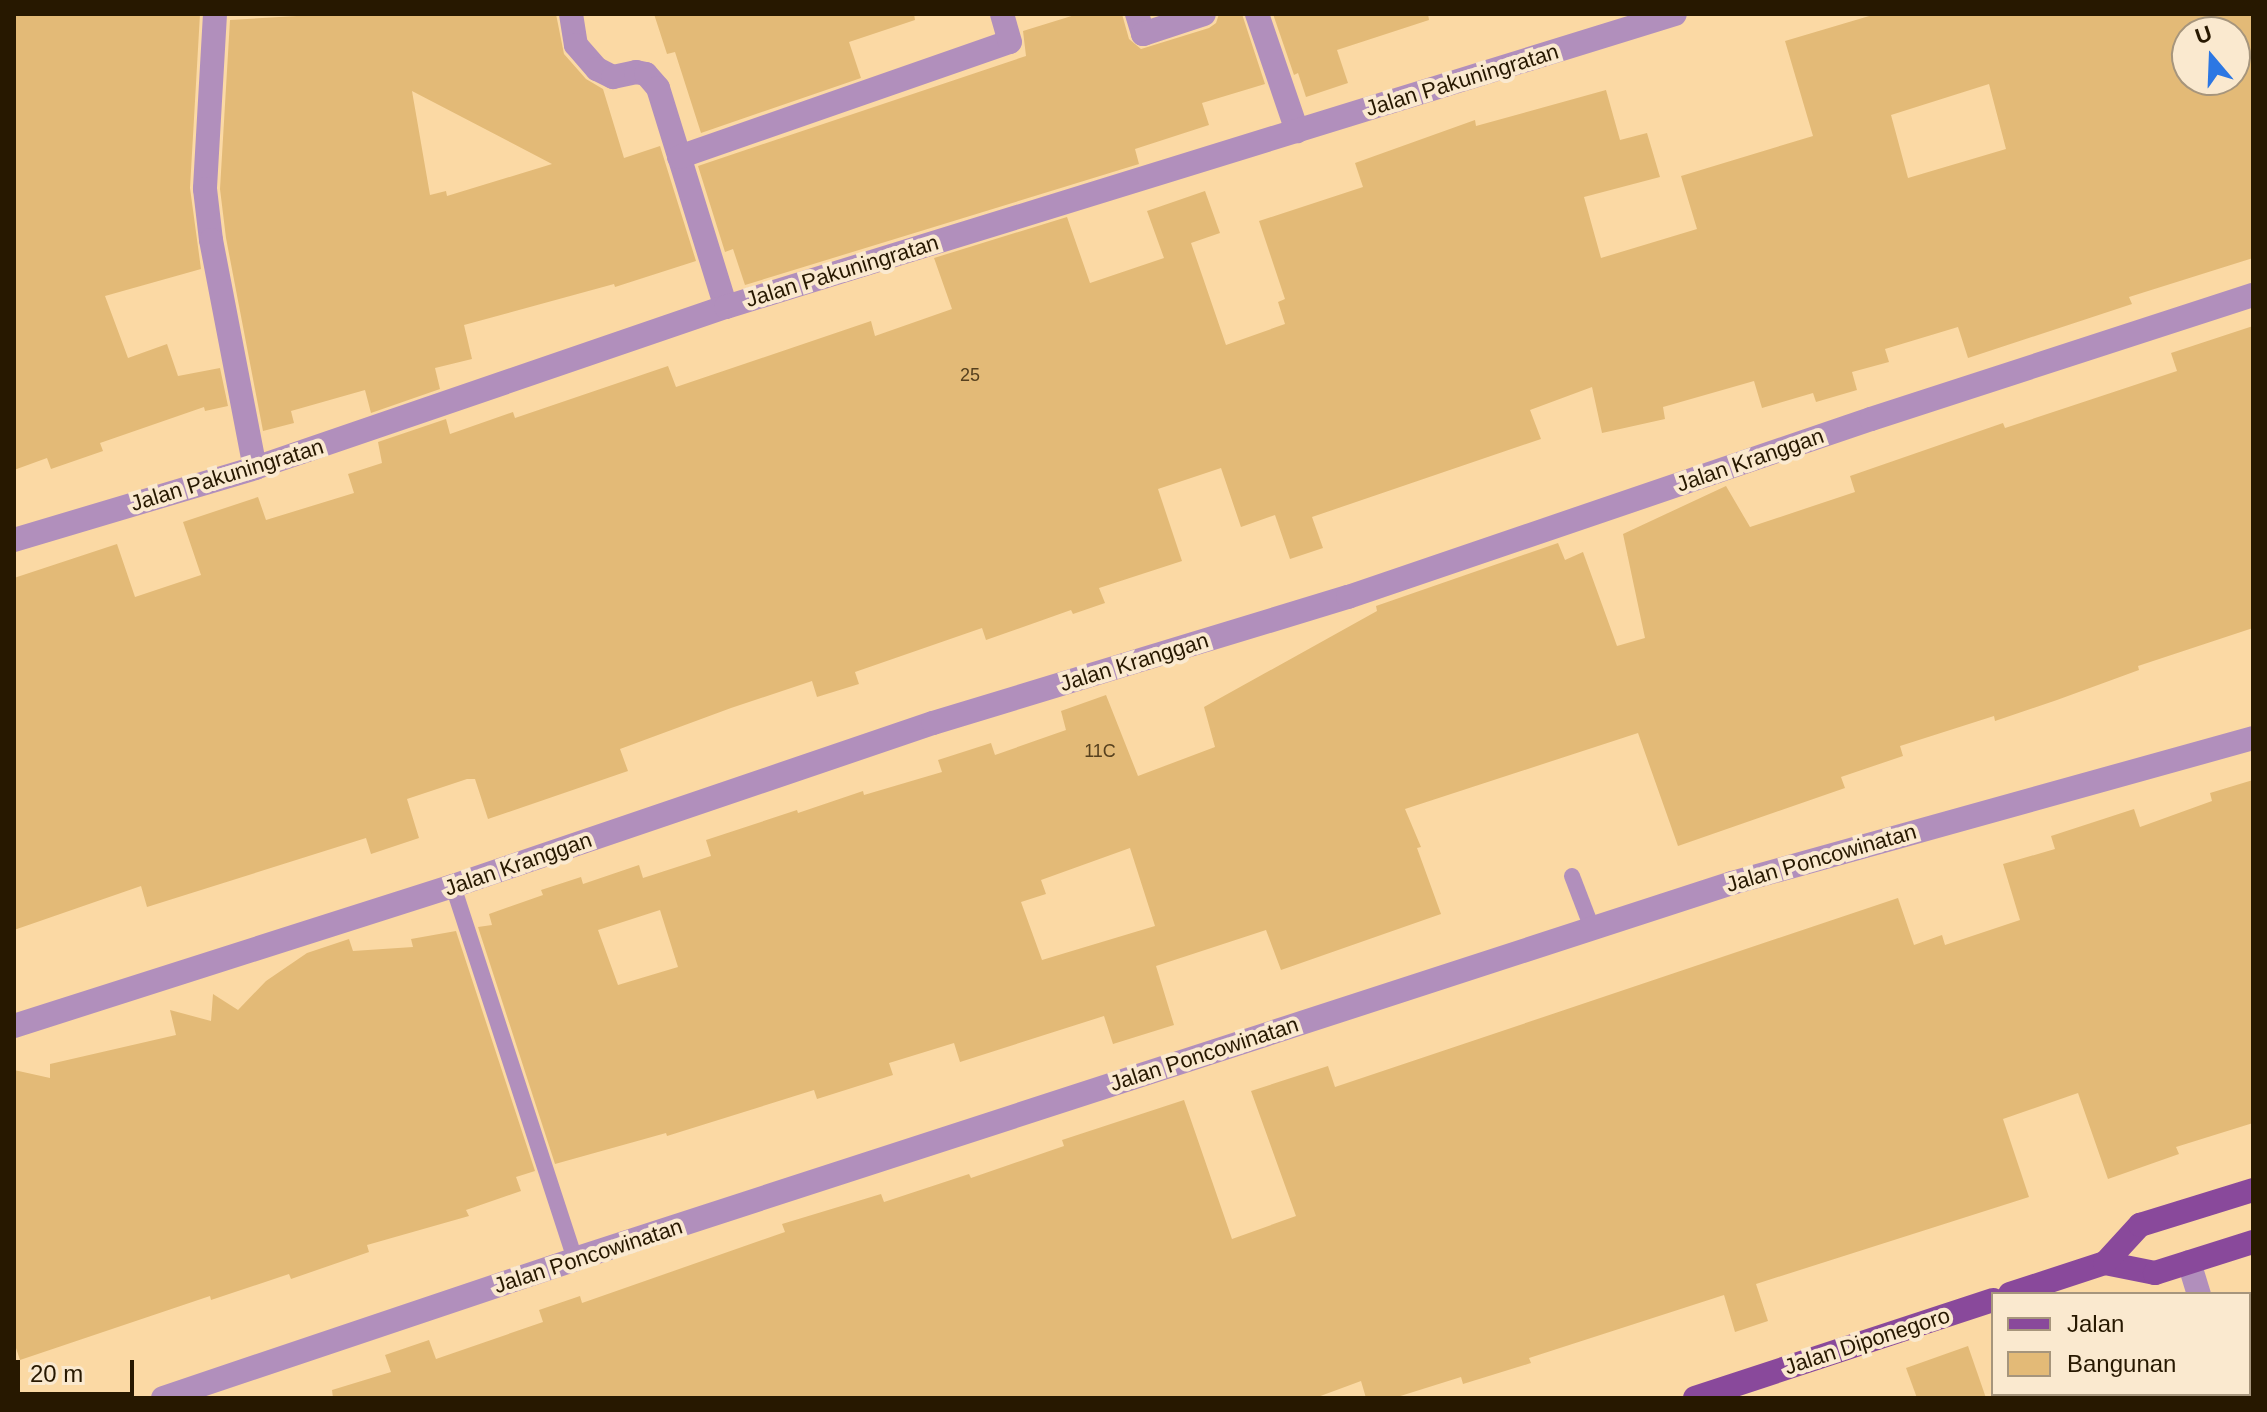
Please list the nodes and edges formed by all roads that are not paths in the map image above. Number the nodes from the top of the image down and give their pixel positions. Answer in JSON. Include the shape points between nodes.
{"nodes":[{"id":1,"x":215,"y":14,"type":"edge"},
{"id":2,"x":571,"y":14,"type":"edge"},
{"id":3,"x":1002,"y":14,"type":"edge"},
{"id":4,"x":1137,"y":14,"type":"edge"},
{"id":5,"x":1204,"y":14,"type":"edge"},
{"id":6,"x":1257,"y":14,"type":"edge"},
{"id":7,"x":1675,"y":14,"type":"edge"},
{"id":8,"x":1297,"y":131,"type":"junction"},
{"id":9,"x":679,"y":157,"type":"junction"},
{"id":10,"x":2253,"y":295,"type":"edge"},
{"id":11,"x":726,"y":307,"type":"junction"},
{"id":12,"x":255,"y":468,"type":"junction"},
{"id":13,"x":14,"y":540,"type":"edge"},
{"id":14,"x":2253,"y":738,"type":"edge"},
{"id":15,"x":1572,"y":876,"type":"dead end"},
{"id":16,"x":453,"y":886,"type":"junction"},
{"id":17,"x":1592,"y":928,"type":"junction"},
{"id":18,"x":14,"y":1026,"type":"edge"},
{"id":19,"x":2253,"y":1190,"type":"edge"},
{"id":20,"x":2253,"y":1242,"type":"edge"},
{"id":21,"x":575,"y":1259,"type":"junction"},
{"id":22,"x":2189,"y":1262,"type":"junction"},
{"id":23,"x":2105,"y":1263,"type":"junction"},
{"id":24,"x":2016,"y":1292,"type":"edge"},
{"id":25,"x":2198,"y":1292,"type":"edge"},
{"id":26,"x":1991,"y":1301,"type":"edge"},
{"id":27,"x":163,"y":1398,"type":"edge"},
{"id":28,"x":1695,"y":1398,"type":"edge"}],
"edges":[{"from":1,"to":12,"type":"street","via":[[205,189]]},
{"from":2,"to":9,"type":"street","via":[[576,45],[597,69],[613,77],[636,72],[654,80]]},
{"from":3,"to":9,"type":"street","via":[[1010,42]]},
{"from":4,"to":5,"type":"street","via":[[1143,34]]},
{"from":6,"to":8,"type":"street"},
{"from":7,"to":8,"type":"street","name":"Jalan Pakuningratan"},
{"from":8,"to":11,"type":"street","name":"Jalan Pakuningratan"},
{"from":9,"to":11,"type":"street"},
{"from":10,"to":16,"type":"street","name":"Jalan Kranggan","via":[[1348,597],[933,723]]},
{"from":11,"to":12,"type":"street","name":"Jalan Pakuningratan"},
{"from":12,"to":13,"type":"street","name":"Jalan Pakuningratan"},
{"from":14,"to":17,"type":"street","name":"Jalan Poncowinatan","via":[[1732,883]]},
{"from":15,"to":17,"type":"lane"},
{"from":16,"to":18,"type":"street","name":"Jalan Kranggan"},
{"from":16,"to":21,"type":"lane"},
{"from":17,"to":21,"type":"street","name":"Jalan Poncowinatan"},
{"from":19,"to":23,"type":"main road","via":[[2140,1225]]},
{"from":20,"to":22,"type":"main road"},
{"from":21,"to":27,"type":"street","name":"Jalan Poncowinatan"},
{"from":22,"to":23,"type":"main road","via":[[2155,1273]]},
{"from":22,"to":25,"type":"street"},
{"from":23,"to":24,"type":"main road"},
{"from":26,"to":28,"type":"main road","name":"Jalan Diponegoro"}]}
